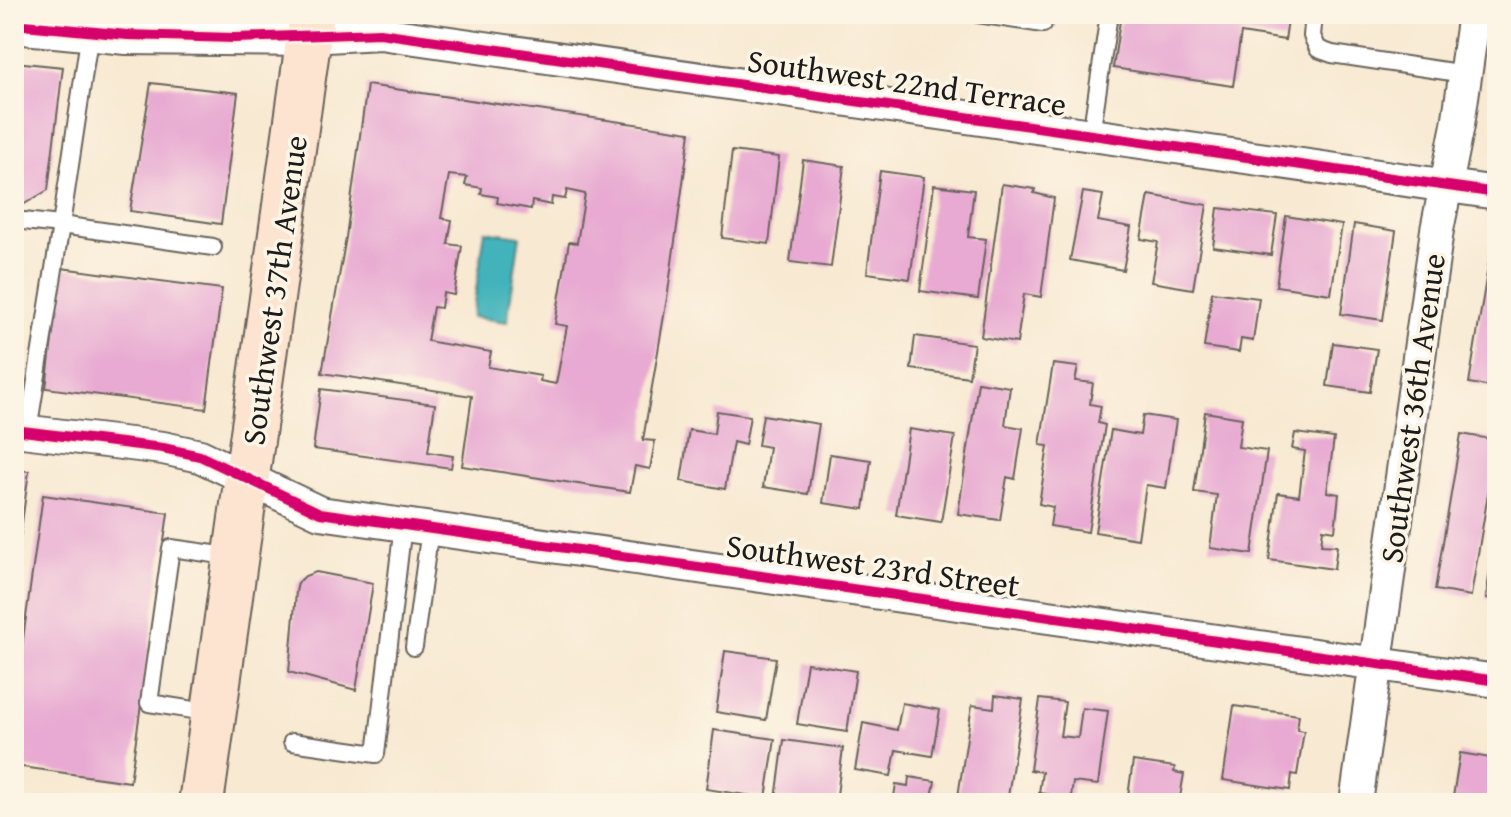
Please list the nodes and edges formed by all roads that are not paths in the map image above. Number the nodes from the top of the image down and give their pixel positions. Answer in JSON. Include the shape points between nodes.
{"nodes":[{"id":1,"x":978,"y":14,"type":"edge"},
{"id":2,"x":1044,"y":14,"type":"edge"},
{"id":3,"x":1109,"y":14,"type":"edge"},
{"id":4,"x":1314,"y":14,"type":"edge"},
{"id":5,"x":1474,"y":14,"type":"edge"},
{"id":6,"x":16,"y":20,"type":"edge"},
{"id":7,"x":310,"y":26,"type":"edge"},
{"id":8,"x":90,"y":32,"type":"junction"},
{"id":9,"x":1465,"y":74,"type":"junction"},
{"id":10,"x":1091,"y":135,"type":"junction"},
{"id":11,"x":1445,"y":186,"type":"junction"},
{"id":12,"x":1497,"y":193,"type":"edge"},
{"id":13,"x":14,"y":220,"type":"edge"},
{"id":14,"x":61,"y":225,"type":"junction"},
{"id":15,"x":213,"y":247,"type":"dead end"},
{"id":16,"x":21,"y":430,"type":"edge"},
{"id":17,"x":248,"y":479,"type":"junction"},
{"id":18,"x":416,"y":527,"type":"junction"},
{"id":19,"x":236,"y":557,"type":"junction"},
{"id":20,"x":414,"y":647,"type":"dead end"},
{"id":21,"x":1375,"y":664,"type":"junction"},
{"id":22,"x":1497,"y":681,"type":"edge"},
{"id":23,"x":214,"y":713,"type":"junction"},
{"id":24,"x":292,"y":742,"type":"dead end"},
{"id":25,"x":201,"y":803,"type":"edge"},
{"id":26,"x":1356,"y":803,"type":"edge"}],
"edges":[{"from":1,"to":2,"type":"lane","via":[[1043,24]]},
{"from":3,"to":10,"type":"lane"},
{"from":4,"to":9,"type":"lane","via":[[1312,36],[1318,49]]},
{"from":5,"to":9,"type":"street","name":"Southwest 36th Avenue"},
{"from":6,"to":8,"type":"street"},
{"from":7,"to":8,"type":"street","via":[[235,38]]},
{"from":7,"to":10,"type":"street","name":"Southwest 22nd Terrace"},
{"from":7,"to":17,"type":"main road","name":"Southwest 37th Avenue"},
{"from":8,"to":14,"type":"lane"},
{"from":9,"to":11,"type":"street","name":"Southwest 36th Avenue"},
{"from":10,"to":11,"type":"street","name":"Southwest 22nd Terrace"},
{"from":11,"to":12,"type":"street","name":"Southwest 22nd Terrace"},
{"from":11,"to":21,"type":"street","name":"Southwest 36th Avenue"},
{"from":13,"to":14,"type":"lane"},
{"from":14,"to":15,"type":"lane"},
{"from":14,"to":16,"type":"lane"},
{"from":16,"to":17,"type":"street","name":"Southwest 23rd Street","via":[[183,452]]},
{"from":17,"to":18,"type":"street","name":"Southwest 23rd Street","via":[[320,513]]},
{"from":17,"to":19,"type":"main road","name":"Southwest 37th Avenue"},
{"from":18,"to":20,"type":"lane"},
{"from":18,"to":21,"type":"street","name":"Southwest 23rd Street"},
{"from":18,"to":24,"type":"lane","via":[[376,754]]},
{"from":19,"to":23,"type":"main road","name":"Southwest 37th Avenue"},
{"from":19,"to":23,"type":"lane","via":[[171,548],[151,687],[149,703]]},
{"from":21,"to":22,"type":"street","name":"Southwest 23rd Street"},
{"from":21,"to":26,"type":"street","name":"Southwest 36th Avenue"},
{"from":23,"to":25,"type":"main road","name":"Southwest 37th Avenue"}]}
